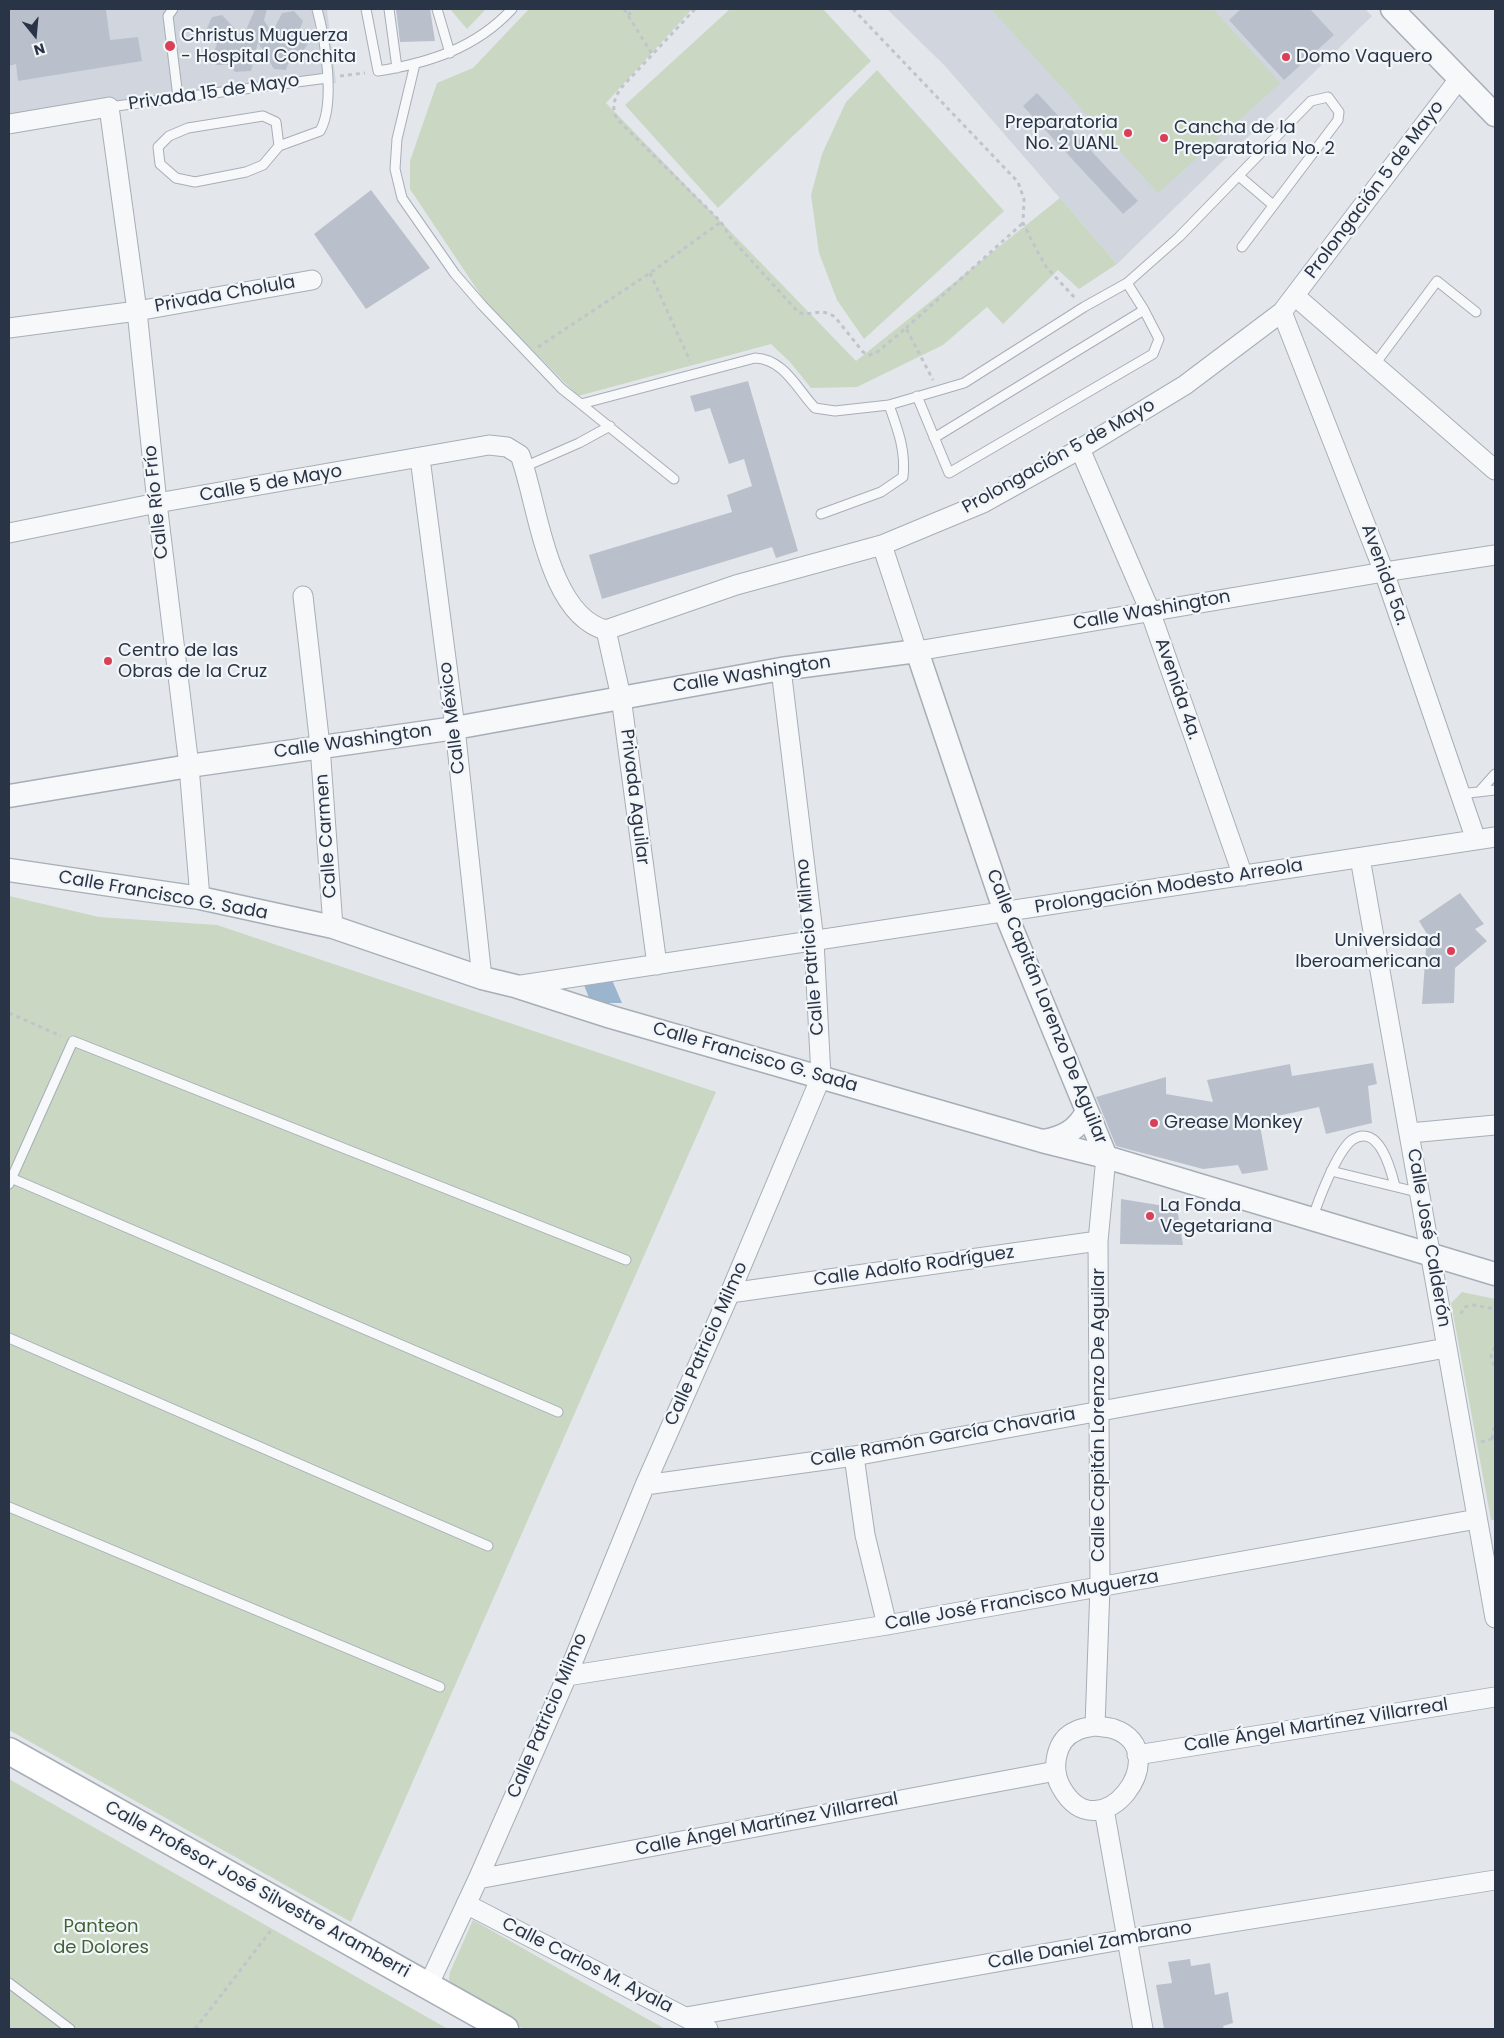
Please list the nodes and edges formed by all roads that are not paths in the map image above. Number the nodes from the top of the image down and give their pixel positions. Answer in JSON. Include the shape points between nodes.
{"nodes":[{"id":1,"x":173,"y":9,"type":"edge"},
{"id":2,"x":317,"y":9,"type":"edge"},
{"id":3,"x":366,"y":9,"type":"edge"},
{"id":4,"x":389,"y":9,"type":"edge"},
{"id":5,"x":437,"y":9,"type":"edge"},
{"id":6,"x":512,"y":9,"type":"edge"},
{"id":7,"x":1392,"y":9,"type":"edge"},
{"id":8,"x":450,"y":53,"type":"junction"},
{"id":9,"x":415,"y":64,"type":"junction"},
{"id":10,"x":397,"y":68,"type":"junction"},
{"id":11,"x":326,"y":78,"type":"junction"},
{"id":12,"x":1459,"y":79,"type":"junction"},
{"id":13,"x":178,"y":97,"type":"junction"},
{"id":14,"x":109,"y":107,"type":"junction"},
{"id":15,"x":1495,"y":115,"type":"edge"},
{"id":16,"x":9,"y":124,"type":"edge"},
{"id":17,"x":279,"y":146,"type":"junction"},
{"id":18,"x":1239,"y":176,"type":"junction"},
{"id":19,"x":1273,"y":205,"type":"junction"},
{"id":20,"x":1242,"y":247,"type":"dead end"},
{"id":21,"x":312,"y":280,"type":"dead end"},
{"id":22,"x":1127,"y":283,"type":"junction"},
{"id":23,"x":1295,"y":296,"type":"junction"},
{"id":24,"x":1144,"y":310,"type":"junction"},
{"id":25,"x":137,"y":311,"type":"junction"},
{"id":26,"x":1282,"y":312,"type":"junction"},
{"id":27,"x":1476,"y":312,"type":"dead end"},
{"id":28,"x":9,"y":328,"type":"edge"},
{"id":29,"x":1375,"y":364,"type":"junction"},
{"id":30,"x":917,"y":396,"type":"junction"},
{"id":31,"x":581,"y":404,"type":"junction"},
{"id":32,"x":889,"y":405,"type":"junction"},
{"id":33,"x":610,"y":426,"type":"junction"},
{"id":34,"x":934,"y":438,"type":"junction"},
{"id":35,"x":1080,"y":449,"type":"junction"},
{"id":36,"x":420,"y":458,"type":"junction"},
{"id":37,"x":524,"y":466,"type":"junction"},
{"id":38,"x":1495,"y":470,"type":"edge"},
{"id":39,"x":674,"y":480,"type":"dead end"},
{"id":40,"x":156,"y":504,"type":"junction"},
{"id":41,"x":820,"y":514,"type":"dead end"},
{"id":42,"x":9,"y":533,"type":"edge"},
{"id":43,"x":882,"y":545,"type":"junction"},
{"id":44,"x":1495,"y":555,"type":"edge"},
{"id":45,"x":1384,"y":572,"type":"junction"},
{"id":46,"x":303,"y":596,"type":"dead end"},
{"id":47,"x":1150,"y":611,"type":"junction"},
{"id":48,"x":606,"y":630,"type":"junction"},
{"id":49,"x":917,"y":650,"type":"junction"},
{"id":50,"x":781,"y":669,"type":"junction"},
{"id":51,"x":621,"y":697,"type":"junction"},
{"id":52,"x":455,"y":728,"type":"junction"},
{"id":53,"x":320,"y":746,"type":"junction"},
{"id":54,"x":189,"y":766,"type":"junction"},
{"id":55,"x":1495,"y":774,"type":"edge"},
{"id":56,"x":1495,"y":790,"type":"edge"},
{"id":57,"x":1479,"y":792,"type":"junction"},
{"id":58,"x":1460,"y":794,"type":"junction"},
{"id":59,"x":9,"y":796,"type":"edge"},
{"id":60,"x":1495,"y":837,"type":"edge"},
{"id":61,"x":1476,"y":840,"type":"junction"},
{"id":62,"x":1360,"y":858,"type":"junction"},
{"id":63,"x":9,"y":870,"type":"edge"},
{"id":64,"x":1243,"y":876,"type":"junction"},
{"id":65,"x":200,"y":898,"type":"junction"},
{"id":66,"x":1005,"y":912,"type":"junction"},
{"id":67,"x":333,"y":928,"type":"junction"},
{"id":68,"x":814,"y":941,"type":"junction"},
{"id":69,"x":656,"y":965,"type":"junction"},
{"id":70,"x":482,"y":978,"type":"junction"},
{"id":71,"x":515,"y":986,"type":"junction"},
{"id":72,"x":821,"y":1077,"type":"junction"},
{"id":73,"x":1087,"y":1111,"type":"junction"},
{"id":74,"x":1495,"y":1125,"type":"edge"},
{"id":75,"x":1410,"y":1133,"type":"junction"},
{"id":76,"x":1042,"y":1141,"type":"junction"},
{"id":77,"x":1106,"y":1157,"type":"junction"},
{"id":78,"x":1331,"y":1171,"type":"junction"},
{"id":79,"x":10,"y":1181,"type":"edge"},
{"id":80,"x":1395,"y":1186,"type":"junction"},
{"id":81,"x":1420,"y":1193,"type":"junction"},
{"id":82,"x":1312,"y":1220,"type":"junction"},
{"id":83,"x":1098,"y":1242,"type":"junction"},
{"id":84,"x":1431,"y":1255,"type":"junction"},
{"id":85,"x":626,"y":1260,"type":"dead end"},
{"id":86,"x":1495,"y":1274,"type":"edge"},
{"id":87,"x":730,"y":1293,"type":"junction"},
{"id":88,"x":9,"y":1338,"type":"edge"},
{"id":89,"x":1446,"y":1348,"type":"junction"},
{"id":90,"x":1098,"y":1411,"type":"junction"},
{"id":91,"x":558,"y":1412,"type":"dead end"},
{"id":92,"x":854,"y":1456,"type":"junction"},
{"id":93,"x":645,"y":1485,"type":"junction"},
{"id":94,"x":9,"y":1507,"type":"edge"},
{"id":95,"x":1477,"y":1519,"type":"junction"},
{"id":96,"x":488,"y":1546,"type":"dead end"},
{"id":97,"x":1100,"y":1587,"type":"junction"},
{"id":98,"x":1495,"y":1618,"type":"edge"},
{"id":99,"x":888,"y":1625,"type":"junction"},
{"id":100,"x":567,"y":1676,"type":"junction"},
{"id":101,"x":440,"y":1687,"type":"dead end"},
{"id":102,"x":1495,"y":1697,"type":"edge"},
{"id":103,"x":1095,"y":1726,"type":"junction"},
{"id":104,"x":9,"y":1751,"type":"edge"},
{"id":105,"x":1137,"y":1755,"type":"junction"},
{"id":106,"x":1056,"y":1771,"type":"junction"},
{"id":107,"x":1104,"y":1809,"type":"junction"},
{"id":108,"x":478,"y":1879,"type":"junction"},
{"id":109,"x":1495,"y":1880,"type":"edge"},
{"id":110,"x":466,"y":1904,"type":"junction"},
{"id":111,"x":1127,"y":1939,"type":"junction"},
{"id":112,"x":9,"y":1983,"type":"edge"},
{"id":113,"x":428,"y":1986,"type":"junction"},
{"id":114,"x":686,"y":2017,"type":"junction"},
{"id":115,"x":70,"y":2029,"type":"edge"},
{"id":116,"x":504,"y":2029,"type":"edge"},
{"id":117,"x":708,"y":2029,"type":"edge"},
{"id":118,"x":1143,"y":2029,"type":"edge"}],
"edges":[{"from":1,"to":13,"type":"lane","via":[[168,16]]},
{"from":2,"to":11,"type":"lane","via":[[322,28]]},
{"from":3,"to":10,"type":"lane","via":[[378,71]]},
{"from":4,"to":10,"type":"lane"},
{"from":5,"to":8,"type":"lane"},
{"from":6,"to":8,"type":"lane","via":[[477,39]]},
{"from":7,"to":12,"type":"street"},
{"from":8,"to":9,"type":"lane"},
{"from":9,"to":10,"type":"lane"},
{"from":9,"to":31,"type":"lane","via":[[397,139],[395,170],[402,198],[455,274],[528,354]]},
{"from":11,"to":13,"type":"lane","name":"Privada 15 de Mayo"},
{"from":11,"to":17,"type":"lane","via":[[327,119],[320,131]]},
{"from":12,"to":15,"type":"street"},
{"from":12,"to":23,"type":"street","name":"Prolongación 5 de Mayo"},
{"from":13,"to":14,"type":"lane","name":"Privada 15 de Mayo"},
{"from":14,"to":16,"type":"street"},
{"from":14,"to":25,"type":"street","name":"Calle Río Frío"},
{"from":17,"to":17,"type":"lane","via":[[263,165],[246,172],[195,182],[176,178],[160,164],[158,147],[169,136],[188,128],[264,116],[276,122]]},
{"from":18,"to":19,"type":"lane"},
{"from":18,"to":19,"type":"lane","via":[[1311,101],[1328,97],[1339,112],[1338,120]]},
{"from":18,"to":22,"type":"lane","via":[[1179,237]]},
{"from":19,"to":20,"type":"lane"},
{"from":21,"to":25,"type":"street","name":"Privada Cholula"},
{"from":22,"to":24,"type":"lane"},
{"from":22,"to":30,"type":"lane","via":[[964,382]]},
{"from":23,"to":26,"type":"street","name":"Prolongación 5 de Mayo"},
{"from":23,"to":29,"type":"street"},
{"from":24,"to":34,"type":"lane"},
{"from":24,"to":34,"type":"lane","via":[[1159,339],[1153,354],[948,473]]},
{"from":25,"to":28,"type":"street","name":"Privada Cholula"},
{"from":25,"to":40,"type":"street","name":"Calle Río Frío"},
{"from":26,"to":35,"type":"street","name":"Prolongación 5 de Mayo","via":[[1185,385]]},
{"from":26,"to":45,"type":"street","name":"Avenida 5a."},
{"from":27,"to":29,"type":"lane","via":[[1437,281]]},
{"from":29,"to":38,"type":"street"},
{"from":30,"to":32,"type":"lane"},
{"from":30,"to":34,"type":"lane"},
{"from":31,"to":32,"type":"lane","via":[[740,361],[766,359],[780,365],[815,408],[835,412]]},
{"from":31,"to":33,"type":"lane"},
{"from":32,"to":41,"type":"lane","via":[[902,443],[904,477],[881,492]]},
{"from":33,"to":37,"type":"lane"},
{"from":33,"to":39,"type":"lane"},
{"from":35,"to":43,"type":"street","name":"Prolongación 5 de Mayo","via":[[983,503]]},
{"from":35,"to":47,"type":"street","name":"Avenida 4a."},
{"from":36,"to":37,"type":"street","name":"Calle 5 de Mayo","via":[[488,444],[507,446],[516,451]]},
{"from":36,"to":40,"type":"street","name":"Calle 5 de Mayo"},
{"from":36,"to":52,"type":"street","name":"Calle México"},
{"from":37,"to":48,"type":"street","via":[[540,534],[564,595],[580,616],[595,628]]},
{"from":40,"to":42,"type":"street","name":"Calle 5 de Mayo"},
{"from":40,"to":54,"type":"street","name":"Calle Río Frío"},
{"from":43,"to":48,"type":"street","name":"Prolongación 5 de Mayo","via":[[736,585]]},
{"from":43,"to":49,"type":"street","name":"Calle Capitán Lorenzo De Aguilar"},
{"from":44,"to":45,"type":"street","name":"Calle Washington"},
{"from":45,"to":47,"type":"street","name":"Calle Washington"},
{"from":45,"to":58,"type":"street","name":"Avenida 5a."},
{"from":46,"to":53,"type":"street","name":"Calle Carmen"},
{"from":47,"to":49,"type":"street","name":"Calle Washington"},
{"from":47,"to":64,"type":"street","name":"Avenida 4a."},
{"from":48,"to":51,"type":"street","name":"Privada Aguilar"},
{"from":49,"to":50,"type":"street","name":"Calle Washington"},
{"from":49,"to":66,"type":"street","name":"Calle Capitán Lorenzo De Aguilar"},
{"from":50,"to":51,"type":"street","name":"Calle Washington"},
{"from":50,"to":68,"type":"street","name":"Calle Patricio Milmo"},
{"from":51,"to":52,"type":"street","name":"Calle Washington"},
{"from":51,"to":69,"type":"street","name":"Privada Aguilar"},
{"from":52,"to":53,"type":"street","name":"Calle Washington"},
{"from":52,"to":70,"type":"street","name":"Calle México"},
{"from":53,"to":54,"type":"street","name":"Calle Washington"},
{"from":53,"to":67,"type":"street","name":"Calle Carmen"},
{"from":54,"to":59,"type":"street","name":"Calle Washington"},
{"from":54,"to":65,"type":"street","name":"Calle Río Frío"},
{"from":55,"to":57,"type":"lane"},
{"from":56,"to":57,"type":"lane"},
{"from":57,"to":58,"type":"lane"},
{"from":58,"to":61,"type":"street","name":"Avenida 5a."},
{"from":60,"to":61,"type":"street","name":"Prolongación Modesto Arreola"},
{"from":61,"to":62,"type":"street","name":"Prolongación Modesto Arreola"},
{"from":62,"to":64,"type":"street","name":"Prolongación Modesto Arreola"},
{"from":62,"to":75,"type":"street","name":"Calle José Calderón"},
{"from":63,"to":65,"type":"street","name":"Calle Francisco G. Sada"},
{"from":64,"to":66,"type":"street","name":"Prolongación Modesto Arreola"},
{"from":65,"to":67,"type":"street","name":"Calle Francisco G. Sada"},
{"from":66,"to":68,"type":"street","name":"Prolongación Modesto Arreola"},
{"from":66,"to":73,"type":"street","name":"Calle Capitán Lorenzo De Aguilar"},
{"from":67,"to":70,"type":"street","name":"Calle Francisco G. Sada"},
{"from":68,"to":69,"type":"street","name":"Prolongación Modesto Arreola"},
{"from":68,"to":72,"type":"street","name":"Calle Patricio Milmo"},
{"from":69,"to":71,"type":"street","name":"Prolongación Modesto Arreola"},
{"from":70,"to":71,"type":"street","name":"Calle Francisco G. Sada"},
{"from":71,"to":72,"type":"street","name":"Calle Francisco G. Sada"},
{"from":72,"to":76,"type":"street","name":"Calle Francisco G. Sada"},
{"from":72,"to":87,"type":"street","name":"Calle Patricio Milmo"},
{"from":73,"to":76,"type":"street","via":[[1070,1133]]},
{"from":73,"to":77,"type":"street","name":"Calle Capitán Lorenzo De Aguilar"},
{"from":74,"to":75,"type":"street"},
{"from":75,"to":81,"type":"street","name":"Calle José Calderón"},
{"from":76,"to":77,"type":"street","name":"Calle Francisco G. Sada"},
{"from":77,"to":82,"type":"street","name":"Calle Francisco G. Sada"},
{"from":77,"to":83,"type":"street","name":"Calle Capitán Lorenzo De Aguilar"},
{"from":78,"to":80,"type":"lane"},
{"from":78,"to":80,"type":"lane","via":[[1351,1140],[1368,1138],[1379,1146],[1388,1160]]},
{"from":78,"to":82,"type":"lane"},
{"from":79,"to":85,"type":"lane","via":[[73,1041]]},
{"from":79,"to":91,"type":"lane"},
{"from":80,"to":81,"type":"lane"},
{"from":81,"to":84,"type":"street","name":"Calle José Calderón"},
{"from":82,"to":84,"type":"street","name":"Calle Francisco G. Sada"},
{"from":83,"to":87,"type":"street","name":"Calle Adolfo Rodríguez"},
{"from":83,"to":90,"type":"street","name":"Calle Capitán Lorenzo De Aguilar"},
{"from":84,"to":86,"type":"street","name":"Calle Francisco G. Sada"},
{"from":84,"to":89,"type":"street","name":"Calle José Calderón"},
{"from":87,"to":93,"type":"street","name":"Calle Patricio Milmo"},
{"from":88,"to":96,"type":"lane"},
{"from":89,"to":90,"type":"street","name":"Calle Ramón García Chavaria"},
{"from":89,"to":95,"type":"street","name":"Calle José Calderón"},
{"from":90,"to":92,"type":"street","name":"Calle Ramón García Chavaria"},
{"from":90,"to":97,"type":"street","name":"Calle Capitán Lorenzo De Aguilar"},
{"from":92,"to":93,"type":"street","name":"Calle Ramón García Chavaria"},
{"from":92,"to":99,"type":"street","via":[[865,1535]]},
{"from":93,"to":100,"type":"street","name":"Calle Patricio Milmo"},
{"from":94,"to":101,"type":"lane"},
{"from":95,"to":97,"type":"street","name":"Calle José Francisco Muguerza"},
{"from":95,"to":98,"type":"street","name":"Calle José Calderón"},
{"from":97,"to":99,"type":"street","name":"Calle José Francisco Muguerza"},
{"from":97,"to":103,"type":"street","name":"Calle Capitán Lorenzo De Aguilar"},
{"from":99,"to":100,"type":"street","name":"Calle José Francisco Muguerza"},
{"from":100,"to":108,"type":"street","name":"Calle Patricio Milmo"},
{"from":102,"to":105,"type":"street","name":"Calle Ángel Martínez Villarreal"},
{"from":103,"to":105,"type":"street","via":[[1115,1729],[1131,1741]]},
{"from":103,"to":106,"type":"street","via":[[1075,1731],[1061,1744]]},
{"from":104,"to":113,"type":"main road","name":"Calle Profesor José Silvestre Aramberri"},
{"from":105,"to":107,"type":"street","via":[[1138,1769],[1133,1784],[1115,1805]]},
{"from":106,"to":107,"type":"street","via":[[1066,1795],[1077,1805],[1091,1810]]},
{"from":106,"to":108,"type":"street","name":"Calle Ángel Martínez Villarreal"},
{"from":107,"to":111,"type":"street"},
{"from":108,"to":110,"type":"street","name":"Calle Patricio Milmo"},
{"from":109,"to":111,"type":"street","name":"Calle Daniel Zambrano"},
{"from":110,"to":113,"type":"street","name":"Calle Patricio Milmo"},
{"from":110,"to":114,"type":"street","name":"Calle Carlos M. Ayala"},
{"from":111,"to":114,"type":"street","name":"Calle Daniel Zambrano"},
{"from":111,"to":118,"type":"street"},
{"from":112,"to":115,"type":"lane"},
{"from":113,"to":116,"type":"main road","name":"Calle Profesor José Silvestre Aramberri"},
{"from":114,"to":117,"type":"street","name":"Calle Carlos M. Ayala"}]}
